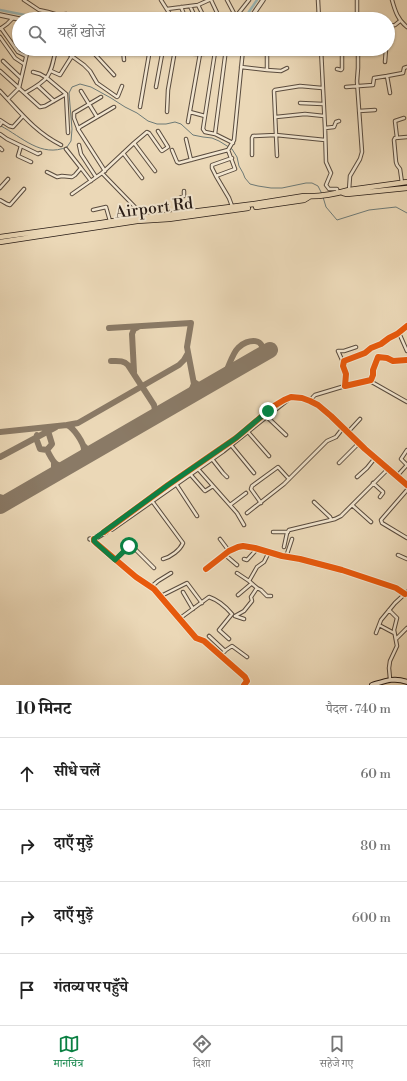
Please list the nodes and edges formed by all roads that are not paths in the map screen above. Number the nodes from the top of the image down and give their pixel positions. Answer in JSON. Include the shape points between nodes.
{"nodes":[{"id":1,"x":24,"y":0,"type":"edge"},
{"id":2,"x":162,"y":0,"type":"edge"},
{"id":3,"x":210,"y":0,"type":"edge"},
{"id":4,"x":227,"y":0,"type":"edge"},
{"id":5,"x":249,"y":0,"type":"edge"},
{"id":6,"x":263,"y":0,"type":"edge"},
{"id":7,"x":318,"y":0,"type":"edge"},
{"id":8,"x":357,"y":0,"type":"edge"},
{"id":9,"x":392,"y":0,"type":"edge"},
{"id":10,"x":198,"y":5,"type":"junction"},
{"id":11,"x":190,"y":6,"type":"junction"},
{"id":12,"x":181,"y":7,"type":"junction"},
{"id":13,"x":167,"y":9,"type":"junction"},
{"id":14,"x":46,"y":12,"type":"edge"},
{"id":15,"x":169,"y":12,"type":"edge"},
{"id":16,"x":183,"y":12,"type":"edge"},
{"id":17,"x":193,"y":12,"type":"edge"},
{"id":18,"x":202,"y":12,"type":"edge"},
{"id":19,"x":216,"y":12,"type":"edge"},
{"id":20,"x":232,"y":12,"type":"edge"},
{"id":21,"x":240,"y":12,"type":"edge"},
{"id":22,"x":255,"y":12,"type":"edge"},
{"id":23,"x":319,"y":12,"type":"edge"},
{"id":24,"x":357,"y":12,"type":"edge"},
{"id":25,"x":0,"y":16,"type":"edge"},
{"id":26,"x":12,"y":18,"type":"edge"},
{"id":27,"x":12,"y":20,"type":"edge"},
{"id":28,"x":400,"y":21,"type":"junction"},
{"id":29,"x":395,"y":25,"type":"edge"},
{"id":30,"x":407,"y":27,"type":"edge"},
{"id":31,"x":1,"y":28,"type":"edge"},
{"id":32,"x":0,"y":37,"type":"edge"},
{"id":33,"x":12,"y":44,"type":"edge"},
{"id":34,"x":12,"y":54,"type":"edge"},
{"id":35,"x":14,"y":56,"type":"edge"},
{"id":36,"x":26,"y":56,"type":"edge"},
{"id":37,"x":54,"y":56,"type":"edge"},
{"id":38,"x":72,"y":56,"type":"joint"},
{"id":39,"x":96,"y":56,"type":"edge"},
{"id":40,"x":124,"y":56,"type":"edge"},
{"id":41,"x":149,"y":56,"type":"edge"},
{"id":42,"x":162,"y":56,"type":"edge"},
{"id":43,"x":174,"y":56,"type":"edge"},
{"id":44,"x":200,"y":56,"type":"edge"},
{"id":45,"x":214,"y":56,"type":"edge"},
{"id":46,"x":225,"y":56,"type":"edge"},
{"id":47,"x":242,"y":56,"type":"edge"},
{"id":48,"x":267,"y":56,"type":"edge"},
{"id":49,"x":320,"y":56,"type":"edge"},
{"id":50,"x":342,"y":56,"type":"edge"},
{"id":51,"x":358,"y":56,"type":"edge"},
{"id":52,"x":385,"y":56,"type":"edge"},
{"id":53,"x":124,"y":60,"type":"dead end"},
{"id":54,"x":3,"y":61,"type":"dead end"},
{"id":55,"x":385,"y":62,"type":"dead end"},
{"id":56,"x":24,"y":64,"type":"junction"},
{"id":57,"x":241,"y":66,"type":"junction"},
{"id":58,"x":407,"y":67,"type":"edge"},
{"id":59,"x":287,"y":68,"type":"dead end"},
{"id":60,"x":337,"y":69,"type":"dead end"},
{"id":61,"x":0,"y":70,"type":"edge"},
{"id":62,"x":267,"y":70,"type":"junction"},
{"id":63,"x":33,"y":72,"type":"dead end"},
{"id":64,"x":51,"y":72,"type":"junction"},
{"id":65,"x":114,"y":75,"type":"dead end"},
{"id":66,"x":388,"y":76,"type":"junction"},
{"id":67,"x":22,"y":78,"type":"junction"},
{"id":68,"x":47,"y":78,"type":"junction"},
{"id":69,"x":38,"y":86,"type":"junction"},
{"id":70,"x":122,"y":86,"type":"dead end"},
{"id":71,"x":156,"y":87,"type":"dead end"},
{"id":72,"x":346,"y":87,"type":"dead end"},
{"id":73,"x":357,"y":87,"type":"junction"},
{"id":74,"x":19,"y":88,"type":"junction"},
{"id":75,"x":322,"y":88,"type":"junction"},
{"id":76,"x":0,"y":91,"type":"edge"},
{"id":77,"x":81,"y":91,"type":"dead end"},
{"id":78,"x":24,"y":93,"type":"junction"},
{"id":79,"x":390,"y":93,"type":"dead end"},
{"id":80,"x":66,"y":94,"type":"junction"},
{"id":81,"x":101,"y":97,"type":"dead end"},
{"id":82,"x":8,"y":99,"type":"junction"},
{"id":83,"x":54,"y":102,"type":"junction"},
{"id":84,"x":300,"y":103,"type":"dead end"},
{"id":85,"x":89,"y":104,"type":"junction"},
{"id":86,"x":323,"y":104,"type":"junction"},
{"id":87,"x":114,"y":107,"type":"dead end"},
{"id":88,"x":140,"y":107,"type":"dead end"},
{"id":89,"x":375,"y":110,"type":"dead end"},
{"id":90,"x":359,"y":111,"type":"junction"},
{"id":91,"x":167,"y":112,"type":"dead end"},
{"id":92,"x":190,"y":112,"type":"junction"},
{"id":93,"x":23,"y":116,"type":"junction"},
{"id":94,"x":205,"y":116,"type":"junction"},
{"id":95,"x":324,"y":116,"type":"junction"},
{"id":96,"x":97,"y":117,"type":"junction"},
{"id":97,"x":276,"y":117,"type":"junction"},
{"id":98,"x":404,"y":118,"type":"dead end"},
{"id":99,"x":339,"y":121,"type":"dead end"},
{"id":100,"x":188,"y":122,"type":"dead end"},
{"id":101,"x":1,"y":123,"type":"edge"},
{"id":102,"x":325,"y":128,"type":"junction"},
{"id":103,"x":78,"y":129,"type":"junction"},
{"id":104,"x":158,"y":132,"type":"dead end"},
{"id":105,"x":68,"y":133,"type":"dead end"},
{"id":106,"x":0,"y":134,"type":"edge"},
{"id":107,"x":215,"y":134,"type":"junction"},
{"id":108,"x":276,"y":135,"type":"junction"},
{"id":109,"x":407,"y":137,"type":"edge"},
{"id":110,"x":397,"y":138,"type":"junction"},
{"id":111,"x":186,"y":139,"type":"dead end"},
{"id":112,"x":325,"y":140,"type":"junction"},
{"id":113,"x":134,"y":143,"type":"junction"},
{"id":114,"x":232,"y":144,"type":"junction"},
{"id":115,"x":62,"y":145,"type":"dead end"},
{"id":116,"x":79,"y":145,"type":"dead end"},
{"id":117,"x":21,"y":146,"type":"junction"},
{"id":118,"x":66,"y":150,"type":"dead end"},
{"id":119,"x":172,"y":150,"type":"dead end"},
{"id":120,"x":229,"y":150,"type":"junction"},
{"id":121,"x":40,"y":152,"type":"dead end"},
{"id":122,"x":123,"y":153,"type":"junction"},
{"id":123,"x":252,"y":156,"type":"dead end"},
{"id":124,"x":277,"y":156,"type":"dead end"},
{"id":125,"x":232,"y":158,"type":"junction"},
{"id":126,"x":191,"y":160,"type":"junction"},
{"id":127,"x":31,"y":162,"type":"dead end"},
{"id":128,"x":81,"y":168,"type":"junction"},
{"id":129,"x":155,"y":171,"type":"dead end"},
{"id":130,"x":47,"y":172,"type":"dead end"},
{"id":131,"x":104,"y":172,"type":"junction"},
{"id":132,"x":216,"y":176,"type":"junction"},
{"id":133,"x":96,"y":177,"type":"junction"},
{"id":134,"x":142,"y":178,"type":"dead end"},
{"id":135,"x":8,"y":179,"type":"dead end"},
{"id":136,"x":91,"y":181,"type":"junction"},
{"id":137,"x":404,"y":183,"type":"edge"},
{"id":138,"x":0,"y":188,"type":"edge"},
{"id":139,"x":407,"y":188,"type":"edge"},
{"id":140,"x":24,"y":189,"type":"dead end"},
{"id":141,"x":350,"y":190,"type":"junction"},
{"id":142,"x":184,"y":191,"type":"dead end"},
{"id":143,"x":340,"y":193,"type":"junction"},
{"id":144,"x":72,"y":194,"type":"dead end"},
{"id":145,"x":312,"y":197,"type":"junction"},
{"id":146,"x":0,"y":200,"type":"edge"},
{"id":147,"x":232,"y":206,"type":"junction"},
{"id":148,"x":93,"y":210,"type":"dead end"},
{"id":149,"x":181,"y":213,"type":"junction"},
{"id":150,"x":139,"y":217,"type":"junction"},
{"id":151,"x":110,"y":222,"type":"junction"},
{"id":152,"x":0,"y":237,"type":"edge"},
{"id":153,"x":0,"y":242,"type":"edge"},
{"id":154,"x":407,"y":326,"type":"edge"},
{"id":155,"x":399,"y":333,"type":"junction"},
{"id":156,"x":356,"y":347,"type":"dead end"},
{"id":157,"x":407,"y":351,"type":"edge"},
{"id":158,"x":407,"y":360,"type":"edge"},
{"id":159,"x":343,"y":362,"type":"junction"},
{"id":160,"x":369,"y":381,"type":"junction"},
{"id":161,"x":345,"y":386,"type":"junction"},
{"id":162,"x":289,"y":398,"type":"junction"},
{"id":163,"x":310,"y":401,"type":"junction"},
{"id":164,"x":407,"y":402,"type":"edge"},
{"id":165,"x":266,"y":416,"type":"junction"},
{"id":166,"x":360,"y":419,"type":"dead end"},
{"id":167,"x":344,"y":428,"type":"junction"},
{"id":168,"x":248,"y":432,"type":"junction"},
{"id":169,"x":348,"y":432,"type":"junction"},
{"id":170,"x":286,"y":435,"type":"dead end"},
{"id":171,"x":359,"y":443,"type":"junction"},
{"id":172,"x":231,"y":445,"type":"junction"},
{"id":173,"x":407,"y":450,"type":"edge"},
{"id":174,"x":269,"y":456,"type":"dead end"},
{"id":175,"x":375,"y":457,"type":"junction"},
{"id":176,"x":212,"y":459,"type":"junction"},
{"id":177,"x":339,"y":463,"type":"dead end"},
{"id":178,"x":198,"y":469,"type":"junction"},
{"id":179,"x":388,"y":469,"type":"junction"},
{"id":180,"x":254,"y":473,"type":"dead end"},
{"id":181,"x":190,"y":474,"type":"junction"},
{"id":182,"x":357,"y":476,"type":"dead end"},
{"id":183,"x":397,"y":476,"type":"junction"},
{"id":184,"x":227,"y":477,"type":"dead end"},
{"id":185,"x":289,"y":479,"type":"junction"},
{"id":186,"x":373,"y":483,"type":"junction"},
{"id":187,"x":176,"y":484,"type":"junction"},
{"id":188,"x":407,"y":485,"type":"edge"},
{"id":189,"x":213,"y":486,"type":"junction"},
{"id":190,"x":407,"y":490,"type":"edge"},
{"id":191,"x":246,"y":493,"type":"dead end"},
{"id":192,"x":380,"y":497,"type":"dead end"},
{"id":193,"x":152,"y":501,"type":"junction"},
{"id":194,"x":261,"y":502,"type":"junction"},
{"id":195,"x":314,"y":502,"type":"dead end"},
{"id":196,"x":230,"y":505,"type":"junction"},
{"id":197,"x":352,"y":505,"type":"junction"},
{"id":198,"x":247,"y":513,"type":"dead end"},
{"id":199,"x":197,"y":516,"type":"dead end"},
{"id":200,"x":331,"y":520,"type":"junction"},
{"id":201,"x":371,"y":522,"type":"dead end"},
{"id":202,"x":244,"y":525,"type":"dead end"},
{"id":203,"x":104,"y":532,"type":"junction"},
{"id":204,"x":274,"y":532,"type":"dead end"},
{"id":205,"x":288,"y":532,"type":"junction"},
{"id":206,"x":407,"y":538,"type":"edge"},
{"id":207,"x":220,"y":539,"type":"dead end"},
{"id":208,"x":292,"y":540,"type":"dead end"},
{"id":209,"x":284,"y":547,"type":"dead end"},
{"id":210,"x":257,"y":549,"type":"junction"},
{"id":211,"x":229,"y":551,"type":"junction"},
{"id":212,"x":269,"y":552,"type":"junction"},
{"id":213,"x":224,"y":554,"type":"junction"},
{"id":214,"x":398,"y":555,"type":"dead end"},
{"id":215,"x":286,"y":557,"type":"junction"},
{"id":216,"x":163,"y":559,"type":"dead end"},
{"id":217,"x":244,"y":559,"type":"dead end"},
{"id":218,"x":407,"y":559,"type":"edge"},
{"id":219,"x":115,"y":560,"type":"junction"},
{"id":220,"x":236,"y":565,"type":"dead end"},
{"id":221,"x":154,"y":568,"type":"dead end"},
{"id":222,"x":206,"y":569,"type":"dead end"},
{"id":223,"x":237,"y":572,"type":"dead end"},
{"id":224,"x":171,"y":573,"type":"dead end"},
{"id":225,"x":250,"y":582,"type":"junction"},
{"id":226,"x":151,"y":587,"type":"junction"},
{"id":227,"x":257,"y":588,"type":"junction"},
{"id":228,"x":183,"y":592,"type":"dead end"},
{"id":229,"x":406,"y":593,"type":"edge"},
{"id":230,"x":238,"y":595,"type":"dead end"},
{"id":231,"x":161,"y":596,"type":"junction"},
{"id":232,"x":271,"y":596,"type":"dead end"},
{"id":233,"x":202,"y":603,"type":"junction"},
{"id":234,"x":193,"y":609,"type":"junction"},
{"id":235,"x":389,"y":610,"type":"junction"},
{"id":236,"x":232,"y":614,"type":"junction"},
{"id":237,"x":235,"y":616,"type":"junction"},
{"id":238,"x":179,"y":619,"type":"junction"},
{"id":239,"x":244,"y":619,"type":"dead end"},
{"id":240,"x":379,"y":625,"type":"junction"},
{"id":241,"x":407,"y":628,"type":"edge"},
{"id":242,"x":376,"y":633,"type":"dead end"},
{"id":243,"x":394,"y":634,"type":"junction"},
{"id":244,"x":209,"y":636,"type":"dead end"},
{"id":245,"x":228,"y":639,"type":"dead end"},
{"id":246,"x":396,"y":639,"type":"junction"},
{"id":247,"x":225,"y":651,"type":"junction"},
{"id":248,"x":221,"y":655,"type":"junction"},
{"id":249,"x":247,"y":657,"type":"dead end"},
{"id":250,"x":390,"y":679,"type":"junction"},
{"id":251,"x":407,"y":682,"type":"edge"},
{"id":252,"x":244,"y":685,"type":"edge"},
{"id":253,"x":372,"y":685,"type":"edge"}],
"edges":[{"from":1,"to":14,"type":"street"},
{"from":2,"to":13,"type":"street"},
{"from":3,"to":10,"type":"street"},
{"from":3,"to":19,"type":"street"},
{"from":4,"to":20,"type":"street"},
{"from":5,"to":21,"type":"street"},
{"from":6,"to":22,"type":"street"},
{"from":7,"to":23,"type":"street"},
{"from":8,"to":24,"type":"street"},
{"from":9,"to":28,"type":"street"},
{"from":10,"to":11,"type":"street"},
{"from":10,"to":18,"type":"street"},
{"from":11,"to":12,"type":"street"},
{"from":11,"to":17,"type":"street"},
{"from":12,"to":13,"type":"street"},
{"from":12,"to":16,"type":"street"},
{"from":13,"to":15,"type":"street"},
{"from":25,"to":26,"type":"street"},
{"from":27,"to":31,"type":"street"},
{"from":28,"to":29,"type":"street"},
{"from":28,"to":30,"type":"street"},
{"from":31,"to":33,"type":"street"},
{"from":32,"to":34,"type":"street"},
{"from":35,"to":56,"type":"street"},
{"from":36,"to":56,"type":"street"},
{"from":37,"to":64,"type":"street"},
{"from":38,"to":64,"type":"street","via":[[60,75]]},
{"from":38,"to":70,"type":"street","via":[[87,67],[99,84],[117,97]]},
{"from":39,"to":65,"type":"street"},
{"from":40,"to":53,"type":"street"},
{"from":41,"to":88,"type":"street"},
{"from":42,"to":71,"type":"street"},
{"from":43,"to":91,"type":"street"},
{"from":44,"to":92,"type":"street"},
{"from":45,"to":94,"type":"street"},
{"from":46,"to":107,"type":"street"},
{"from":47,"to":57,"type":"street"},
{"from":48,"to":62,"type":"street"},
{"from":49,"to":75,"type":"street"},
{"from":50,"to":60,"type":"street","via":[[342,69]]},
{"from":51,"to":73,"type":"street"},
{"from":52,"to":55,"type":"street"},
{"from":54,"to":67,"type":"street"},
{"from":56,"to":67,"type":"street"},
{"from":57,"to":62,"type":"street"},
{"from":57,"to":114,"type":"street"},
{"from":58,"to":66,"type":"street","via":[[403,73]]},
{"from":59,"to":62,"type":"street","via":[[280,71]]},
{"from":61,"to":74,"type":"street"},
{"from":63,"to":68,"type":"street"},
{"from":64,"to":68,"type":"street"},
{"from":66,"to":73,"type":"street","via":[[374,78],[373,85]]},
{"from":66,"to":79,"type":"street"},
{"from":67,"to":74,"type":"street"},
{"from":68,"to":69,"type":"street"},
{"from":68,"to":80,"type":"street"},
{"from":69,"to":78,"type":"street"},
{"from":69,"to":83,"type":"street"},
{"from":72,"to":73,"type":"street"},
{"from":73,"to":90,"type":"street"},
{"from":74,"to":78,"type":"street"},
{"from":74,"to":82,"type":"street"},
{"from":75,"to":86,"type":"street"},
{"from":75,"to":97,"type":"street","via":[[300,86],[275,90]]},
{"from":76,"to":82,"type":"street"},
{"from":77,"to":85,"type":"street"},
{"from":78,"to":83,"type":"street","via":[[40,107]]},
{"from":80,"to":83,"type":"street"},
{"from":80,"to":105,"type":"street"},
{"from":81,"to":85,"type":"street"},
{"from":82,"to":93,"type":"street"},
{"from":84,"to":86,"type":"street"},
{"from":85,"to":96,"type":"street"},
{"from":85,"to":103,"type":"street","via":[[74,113]]},
{"from":86,"to":95,"type":"street"},
{"from":87,"to":96,"type":"street"},
{"from":89,"to":90,"type":"street"},
{"from":90,"to":141,"type":"street","via":[[362,152],[350,176]]},
{"from":92,"to":94,"type":"street"},
{"from":92,"to":100,"type":"street"},
{"from":93,"to":101,"type":"street","via":[[13,127]]},
{"from":93,"to":115,"type":"street","via":[[44,135]]},
{"from":94,"to":107,"type":"street","via":[[204,131]]},
{"from":95,"to":97,"type":"street","via":[[305,114]]},
{"from":95,"to":102,"type":"street"},
{"from":96,"to":103,"type":"street"},
{"from":97,"to":108,"type":"street"},
{"from":98,"to":110,"type":"street","via":[[395,121]]},
{"from":99,"to":102,"type":"street","via":[[334,127]]},
{"from":102,"to":112,"type":"street"},
{"from":103,"to":131,"type":"street"},
{"from":104,"to":113,"type":"street","via":[[168,147],[163,151],[148,132]]},
{"from":106,"to":117,"type":"street"},
{"from":107,"to":114,"type":"street"},
{"from":108,"to":112,"type":"street"},
{"from":108,"to":123,"type":"street","via":[[253,136]]},
{"from":108,"to":124,"type":"street"},
{"from":109,"to":110,"type":"street"},
{"from":110,"to":137,"type":"street","via":[[394,139],[396,162]]},
{"from":111,"to":126,"type":"street"},
{"from":112,"to":143,"type":"street","via":[[326,162],[331,173],[326,185]]},
{"from":113,"to":122,"type":"street"},
{"from":113,"to":129,"type":"street"},
{"from":114,"to":120,"type":"street"},
{"from":116,"to":133,"type":"street","via":[[81,154]]},
{"from":117,"to":121,"type":"street","via":[[38,154]]},
{"from":117,"to":127,"type":"street","via":[[18,156]]},
{"from":118,"to":128,"type":"street"},
{"from":119,"to":126,"type":"street","via":[[178,163]]},
{"from":120,"to":125,"type":"street"},
{"from":120,"to":126,"type":"street"},
{"from":122,"to":131,"type":"street"},
{"from":122,"to":134,"type":"street"},
{"from":125,"to":132,"type":"street","via":[[235,170]]},
{"from":125,"to":132,"type":"street","via":[[212,165]]},
{"from":128,"to":130,"type":"street","via":[[72,177],[57,177]]},
{"from":128,"to":136,"type":"street"},
{"from":131,"to":133,"type":"street"},
{"from":131,"to":150,"type":"street","via":[[136,208]]},
{"from":132,"to":147,"type":"street"},
{"from":133,"to":136,"type":"street"},
{"from":135,"to":138,"type":"street"},
{"from":136,"to":144,"type":"street"},
{"from":137,"to":141,"type":"main road"},
{"from":139,"to":143,"type":"main road"},
{"from":140,"to":146,"type":"street","via":[[10,205]]},
{"from":141,"to":143,"type":"main road"},
{"from":142,"to":149,"type":"street","via":[[184,196],[177,199]]},
{"from":143,"to":145,"type":"main road"},
{"from":145,"to":147,"type":"main road"},
{"from":145,"to":153,"type":"main road","name":"Airport Rd"},
{"from":147,"to":149,"type":"main road"},
{"from":148,"to":151,"type":"street","via":[[106,207]]},
{"from":149,"to":150,"type":"main road"},
{"from":150,"to":151,"type":"main road"},
{"from":151,"to":152,"type":"main road"},
{"from":154,"to":155,"type":"street"},
{"from":155,"to":157,"type":"street"},
{"from":155,"to":159,"type":"street","via":[[367,352]]},
{"from":156,"to":159,"type":"street","via":[[338,351]]},
{"from":158,"to":160,"type":"street","via":[[393,361],[378,357],[373,378]]},
{"from":159,"to":161,"type":"street"},
{"from":160,"to":161,"type":"street"},
{"from":160,"to":164,"type":"street"},
{"from":161,"to":163,"type":"street","via":[[315,394]]},
{"from":162,"to":163,"type":"street","via":[[298,397]]},
{"from":162,"to":165,"type":"street"},
{"from":162,"to":203,"type":"street","via":[[274,406],[236,438]]},
{"from":163,"to":167,"type":"street"},
{"from":165,"to":168,"type":"street"},
{"from":165,"to":170,"type":"street"},
{"from":166,"to":169,"type":"street"},
{"from":167,"to":169,"type":"street"},
{"from":167,"to":185,"type":"street","via":[[336,437],[328,440]]},
{"from":168,"to":172,"type":"street"},
{"from":168,"to":174,"type":"street"},
{"from":169,"to":171,"type":"street"},
{"from":171,"to":175,"type":"street"},
{"from":171,"to":177,"type":"street"},
{"from":172,"to":176,"type":"street"},
{"from":172,"to":180,"type":"street"},
{"from":173,"to":183,"type":"street","via":[[401,459],[407,465]]},
{"from":175,"to":179,"type":"street"},
{"from":175,"to":182,"type":"street"},
{"from":176,"to":178,"type":"street"},
{"from":176,"to":184,"type":"street"},
{"from":178,"to":181,"type":"street"},
{"from":178,"to":189,"type":"street"},
{"from":179,"to":183,"type":"street"},
{"from":179,"to":186,"type":"street"},
{"from":181,"to":187,"type":"street"},
{"from":181,"to":189,"type":"street","via":[[204,490]]},
{"from":183,"to":188,"type":"street"},
{"from":185,"to":194,"type":"street"},
{"from":185,"to":194,"type":"street","via":[[278,467],[252,486],[251,489]]},
{"from":186,"to":192,"type":"street","via":[[383,492]]},
{"from":186,"to":197,"type":"street"},
{"from":187,"to":193,"type":"street"},
{"from":187,"to":199,"type":"street"},
{"from":189,"to":196,"type":"street"},
{"from":190,"to":206,"type":"street","via":[[381,520]]},
{"from":191,"to":196,"type":"street"},
{"from":193,"to":203,"type":"street"},
{"from":193,"to":216,"type":"street","via":[[183,543],[173,554]]},
{"from":194,"to":198,"type":"street"},
{"from":195,"to":200,"type":"street","via":[[330,516]]},
{"from":196,"to":202,"type":"street"},
{"from":197,"to":200,"type":"street","via":[[341,516]]},
{"from":197,"to":201,"type":"street"},
{"from":200,"to":205,"type":"street","via":[[291,529]]},
{"from":203,"to":219,"type":"street","via":[[92,539]]},
{"from":204,"to":205,"type":"street"},
{"from":205,"to":209,"type":"street"},
{"from":207,"to":211,"type":"street"},
{"from":208,"to":215,"type":"street"},
{"from":210,"to":211,"type":"street","via":[[240,546]]},
{"from":210,"to":212,"type":"street"},
{"from":210,"to":217,"type":"street","via":[[247,561]]},
{"from":211,"to":213,"type":"street"},
{"from":212,"to":215,"type":"street"},
{"from":212,"to":225,"type":"street","via":[[265,561],[257,567]]},
{"from":213,"to":220,"type":"street"},
{"from":213,"to":222,"type":"street"},
{"from":214,"to":218,"type":"street"},
{"from":215,"to":229,"type":"street","via":[[342,570]]},
{"from":219,"to":221,"type":"street","via":[[131,545]]},
{"from":219,"to":226,"type":"street"},
{"from":223,"to":225,"type":"street"},
{"from":224,"to":226,"type":"street"},
{"from":225,"to":227,"type":"street"},
{"from":225,"to":230,"type":"street"},
{"from":226,"to":231,"type":"street"},
{"from":227,"to":232,"type":"street"},
{"from":227,"to":237,"type":"street","via":[[251,597],[252,601],[244,611]]},
{"from":228,"to":234,"type":"street"},
{"from":229,"to":235,"type":"street"},
{"from":231,"to":233,"type":"street","via":[[187,583]]},
{"from":231,"to":238,"type":"street"},
{"from":233,"to":234,"type":"street"},
{"from":233,"to":236,"type":"street","via":[[211,597]]},
{"from":234,"to":238,"type":"street"},
{"from":235,"to":240,"type":"street"},
{"from":235,"to":243,"type":"street","via":[[398,618]]},
{"from":236,"to":237,"type":"street"},
{"from":236,"to":245,"type":"street","via":[[219,630]]},
{"from":237,"to":239,"type":"street"},
{"from":238,"to":248,"type":"street","via":[[196,638],[204,640]]},
{"from":240,"to":242,"type":"street"},
{"from":240,"to":243,"type":"street"},
{"from":241,"to":246,"type":"street"},
{"from":243,"to":246,"type":"street"},
{"from":244,"to":247,"type":"street"},
{"from":246,"to":250,"type":"street","via":[[397,647],[389,668]]},
{"from":247,"to":248,"type":"street"},
{"from":247,"to":249,"type":"street","via":[[233,646]]},
{"from":248,"to":252,"type":"street","via":[[246,677]]},
{"from":250,"to":251,"type":"main road"},
{"from":250,"to":253,"type":"main road"}]}
